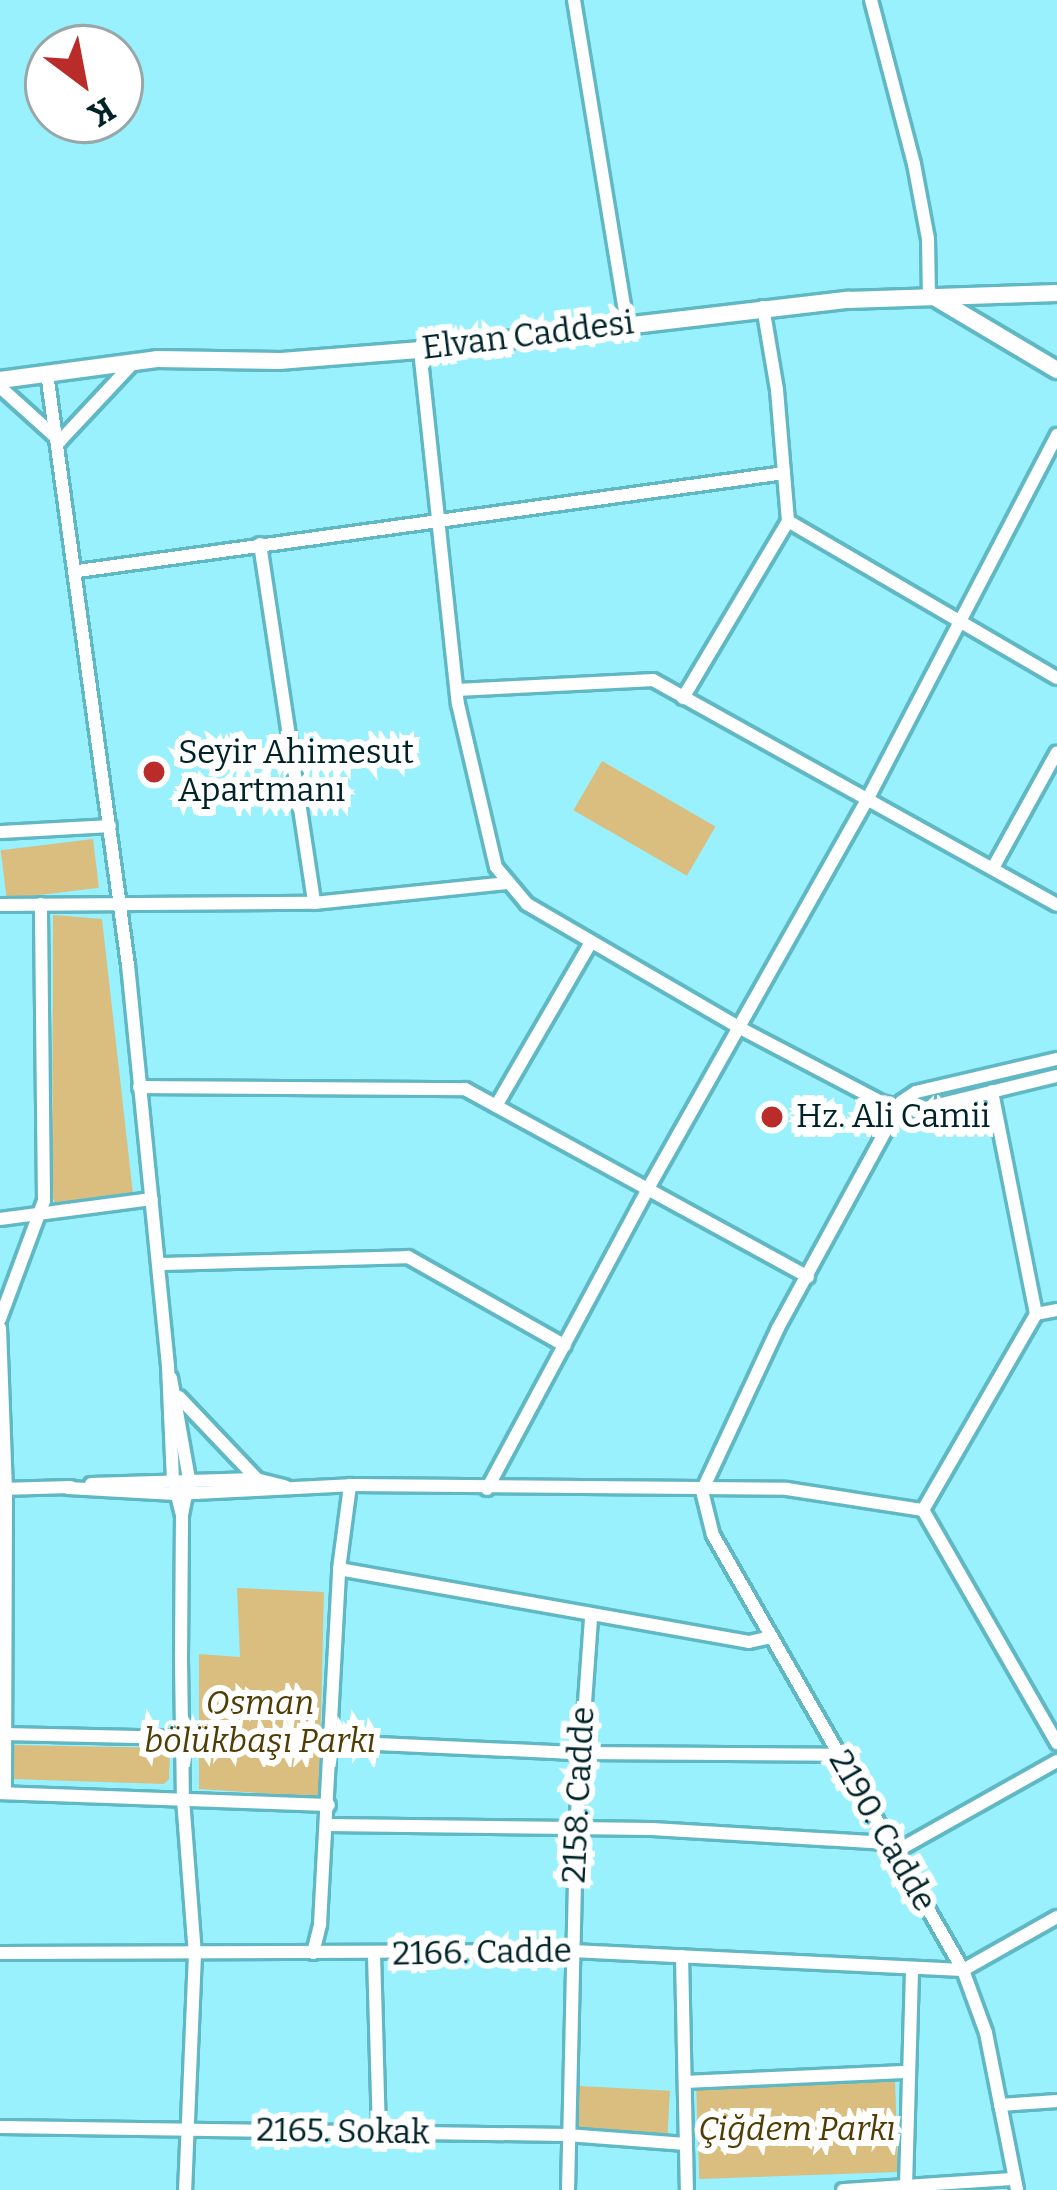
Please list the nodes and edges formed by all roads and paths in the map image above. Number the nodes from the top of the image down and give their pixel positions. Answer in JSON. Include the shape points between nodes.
{"nodes":[{"id":1,"x":574,"y":0,"type":"edge"},
{"id":2,"x":871,"y":0,"type":"edge"},
{"id":3,"x":1057,"y":292,"type":"edge"},
{"id":4,"x":929,"y":294,"type":"junction"},
{"id":5,"x":763,"y":308,"type":"junction"},
{"id":6,"x":627,"y":324,"type":"junction"},
{"id":7,"x":420,"y":350,"type":"junction"},
{"id":8,"x":134,"y":362,"type":"junction"},
{"id":9,"x":1057,"y":370,"type":"edge"},
{"id":10,"x":47,"y":373,"type":"junction"},
{"id":11,"x":0,"y":384,"type":"edge"},
{"id":12,"x":1057,"y":435,"type":"edge"},
{"id":13,"x":61,"y":441,"type":"junction"},
{"id":14,"x":784,"y":473,"type":"junction"},
{"id":15,"x":436,"y":521,"type":"junction"},
{"id":16,"x":788,"y":521,"type":"junction"},
{"id":17,"x":260,"y":544,"type":"junction"},
{"id":18,"x":79,"y":572,"type":"junction"},
{"id":19,"x":960,"y":626,"type":"junction"},
{"id":20,"x":1057,"y":678,"type":"edge"},
{"id":21,"x":458,"y":690,"type":"junction"},
{"id":22,"x":683,"y":698,"type":"junction"},
{"id":23,"x":1057,"y":752,"type":"edge"},
{"id":24,"x":866,"y":802,"type":"junction"},
{"id":25,"x":110,"y":826,"type":"junction"},
{"id":26,"x":0,"y":832,"type":"edge"},
{"id":27,"x":993,"y":868,"type":"junction"},
{"id":28,"x":509,"y":883,"type":"junction"},
{"id":29,"x":314,"y":903,"type":"junction"},
{"id":30,"x":41,"y":904,"type":"junction"},
{"id":31,"x":118,"y":904,"type":"junction"},
{"id":32,"x":0,"y":905,"type":"edge"},
{"id":33,"x":1057,"y":905,"type":"edge"},
{"id":34,"x":591,"y":942,"type":"junction"},
{"id":35,"x":740,"y":1028,"type":"junction"},
{"id":36,"x":1057,"y":1059,"type":"edge"},
{"id":37,"x":1057,"y":1076,"type":"edge"},
{"id":38,"x":139,"y":1087,"type":"junction"},
{"id":39,"x":992,"y":1090,"type":"junction"},
{"id":40,"x":901,"y":1102,"type":"junction"},
{"id":41,"x":496,"y":1106,"type":"junction"},
{"id":42,"x":646,"y":1192,"type":"junction"},
{"id":43,"x":152,"y":1199,"type":"junction"},
{"id":44,"x":39,"y":1216,"type":"junction"},
{"id":45,"x":0,"y":1219,"type":"edge"},
{"id":46,"x":160,"y":1264,"type":"junction"},
{"id":47,"x":808,"y":1277,"type":"junction"},
{"id":48,"x":1057,"y":1310,"type":"edge"},
{"id":49,"x":1036,"y":1314,"type":"junction"},
{"id":50,"x":0,"y":1324,"type":"edge"},
{"id":51,"x":565,"y":1346,"type":"junction"},
{"id":52,"x":168,"y":1366,"type":"junction"},
{"id":53,"x":175,"y":1393,"type":"junction"},
{"id":54,"x":172,"y":1479,"type":"junction"},
{"id":55,"x":189,"y":1479,"type":"junction"},
{"id":56,"x":256,"y":1479,"type":"junction"},
{"id":57,"x":350,"y":1485,"type":"junction"},
{"id":58,"x":68,"y":1488,"type":"junction"},
{"id":59,"x":295,"y":1488,"type":"junction"},
{"id":60,"x":487,"y":1489,"type":"junction"},
{"id":61,"x":3,"y":1490,"type":"edge"},
{"id":62,"x":702,"y":1490,"type":"junction"},
{"id":63,"x":182,"y":1494,"type":"junction"},
{"id":64,"x":923,"y":1510,"type":"junction"},
{"id":65,"x":338,"y":1569,"type":"junction"},
{"id":66,"x":591,"y":1617,"type":"junction"},
{"id":67,"x":770,"y":1637,"type":"junction"},
{"id":68,"x":3,"y":1734,"type":"edge"},
{"id":69,"x":182,"y":1738,"type":"junction"},
{"id":70,"x":334,"y":1742,"type":"junction"},
{"id":71,"x":1057,"y":1743,"type":"edge"},
{"id":72,"x":580,"y":1753,"type":"junction"},
{"id":73,"x":838,"y":1755,"type":"junction"},
{"id":74,"x":1057,"y":1761,"type":"edge"},
{"id":75,"x":2,"y":1793,"type":"edge"},
{"id":76,"x":183,"y":1799,"type":"junction"},
{"id":77,"x":329,"y":1805,"type":"junction"},
{"id":78,"x":327,"y":1825,"type":"junction"},
{"id":79,"x":576,"y":1828,"type":"junction"},
{"id":80,"x":890,"y":1848,"type":"junction"},
{"id":81,"x":1057,"y":1917,"type":"edge"},
{"id":82,"x":572,"y":1951,"type":"junction"},
{"id":83,"x":0,"y":1953,"type":"edge"},
{"id":84,"x":313,"y":1953,"type":"junction"},
{"id":85,"x":195,"y":1954,"type":"junction"},
{"id":86,"x":374,"y":1954,"type":"junction"},
{"id":87,"x":682,"y":1956,"type":"junction"},
{"id":88,"x":912,"y":1969,"type":"junction"},
{"id":89,"x":963,"y":1970,"type":"junction"},
{"id":90,"x":910,"y":2072,"type":"junction"},
{"id":91,"x":685,"y":2082,"type":"junction"},
{"id":92,"x":1057,"y":2101,"type":"edge"},
{"id":93,"x":1000,"y":2105,"type":"junction"},
{"id":94,"x":0,"y":2126,"type":"edge"},
{"id":95,"x":188,"y":2129,"type":"junction"},
{"id":96,"x":379,"y":2132,"type":"junction"},
{"id":97,"x":567,"y":2135,"type":"junction"},
{"id":98,"x":686,"y":2144,"type":"junction"},
{"id":99,"x":1016,"y":2185,"type":"edge"},
{"id":100,"x":907,"y":2186,"type":"junction"},
{"id":101,"x":185,"y":2190,"type":"edge"},
{"id":102,"x":568,"y":2190,"type":"edge"},
{"id":103,"x":686,"y":2190,"type":"edge"},
{"id":104,"x":842,"y":2190,"type":"edge"}],
"edges":[{"from":1,"to":6,"type":"street"},
{"from":2,"to":4,"type":"street","via":[[914,164]]},
{"from":3,"to":4,"type":"main road","name":"Elvan Caddesi"},
{"from":4,"to":5,"type":"main road","name":"Elvan Caddesi"},
{"from":4,"to":9,"type":"main road"},
{"from":5,"to":6,"type":"main road","name":"Elvan Caddesi"},
{"from":5,"to":14,"type":"street"},
{"from":6,"to":7,"type":"main road","name":"Elvan Caddesi"},
{"from":7,"to":8,"type":"main road","name":"Elvan Caddesi"},
{"from":7,"to":15,"type":"street"},
{"from":8,"to":10,"type":"main road","name":"Elvan Caddesi"},
{"from":8,"to":13,"type":"street"},
{"from":10,"to":11,"type":"main road","name":"Elvan Caddesi"},
{"from":10,"to":13,"type":"street"},
{"from":11,"to":13,"type":"street"},
{"from":12,"to":19,"type":"street"},
{"from":13,"to":18,"type":"street"},
{"from":14,"to":15,"type":"street"},
{"from":14,"to":16,"type":"street"},
{"from":15,"to":17,"type":"street"},
{"from":15,"to":21,"type":"street"},
{"from":16,"to":19,"type":"street"},
{"from":16,"to":22,"type":"street"},
{"from":17,"to":18,"type":"street"},
{"from":17,"to":29,"type":"street"},
{"from":18,"to":25,"type":"street"},
{"from":19,"to":20,"type":"street"},
{"from":19,"to":24,"type":"street"},
{"from":21,"to":22,"type":"street","via":[[653,680]]},
{"from":21,"to":28,"type":"street","via":[[475,788],[496,867]]},
{"from":22,"to":24,"type":"street"},
{"from":23,"to":27,"type":"street"},
{"from":24,"to":27,"type":"street"},
{"from":24,"to":35,"type":"street"},
{"from":25,"to":26,"type":"street"},
{"from":25,"to":31,"type":"street"},
{"from":27,"to":33,"type":"street"},
{"from":28,"to":29,"type":"street"},
{"from":28,"to":34,"type":"street","via":[[526,904]]},
{"from":29,"to":31,"type":"street"},
{"from":30,"to":31,"type":"street"},
{"from":30,"to":32,"type":"street"},
{"from":30,"to":44,"type":"street","via":[[46,1186]]},
{"from":31,"to":38,"type":"street"},
{"from":34,"to":35,"type":"street"},
{"from":34,"to":41,"type":"street"},
{"from":35,"to":40,"type":"street","via":[[862,1096]]},
{"from":35,"to":42,"type":"street"},
{"from":36,"to":40,"type":"street"},
{"from":37,"to":39,"type":"street"},
{"from":38,"to":41,"type":"street","via":[[447,1086]]},
{"from":38,"to":43,"type":"street"},
{"from":39,"to":40,"type":"street","via":[[917,1110]]},
{"from":39,"to":49,"type":"street"},
{"from":40,"to":47,"type":"street"},
{"from":41,"to":42,"type":"street"},
{"from":42,"to":47,"type":"street"},
{"from":42,"to":51,"type":"street"},
{"from":43,"to":44,"type":"street"},
{"from":43,"to":46,"type":"street"},
{"from":44,"to":45,"type":"street"},
{"from":44,"to":50,"type":"street"},
{"from":46,"to":51,"type":"street","via":[[408,1257]]},
{"from":46,"to":52,"type":"street"},
{"from":47,"to":62,"type":"street"},
{"from":48,"to":49,"type":"street"},
{"from":49,"to":64,"type":"street"},
{"from":50,"to":61,"type":"street"},
{"from":51,"to":60,"type":"street"},
{"from":52,"to":53,"type":"street"},
{"from":52,"to":54,"type":"street"},
{"from":53,"to":55,"type":"street"},
{"from":53,"to":56,"type":"street"},
{"from":54,"to":55,"type":"street"},
{"from":54,"to":58,"type":"street"},
{"from":54,"to":63,"type":"street"},
{"from":55,"to":56,"type":"street"},
{"from":55,"to":63,"type":"street"},
{"from":56,"to":59,"type":"street"},
{"from":57,"to":59,"type":"street"},
{"from":57,"to":60,"type":"street"},
{"from":57,"to":65,"type":"street"},
{"from":58,"to":61,"type":"street"},
{"from":58,"to":63,"type":"street"},
{"from":59,"to":63,"type":"street"},
{"from":60,"to":62,"type":"street"},
{"from":61,"to":68,"type":"street"},
{"from":62,"to":64,"type":"street","via":[[787,1489]]},
{"from":62,"to":67,"type":"street","name":"2190. Cadde","via":[[712,1535]]},
{"from":63,"to":69,"type":"street"},
{"from":64,"to":71,"type":"street"},
{"from":65,"to":66,"type":"street"},
{"from":65,"to":70,"type":"street"},
{"from":66,"to":67,"type":"street","via":[[749,1642]]},
{"from":66,"to":72,"type":"street","name":"2158. Cadde"},
{"from":67,"to":73,"type":"street","name":"2190. Cadde"},
{"from":68,"to":69,"type":"street"},
{"from":68,"to":75,"type":"street"},
{"from":69,"to":76,"type":"street"},
{"from":70,"to":72,"type":"street"},
{"from":70,"to":77,"type":"street"},
{"from":72,"to":73,"type":"street"},
{"from":72,"to":79,"type":"street","name":"2158. Cadde"},
{"from":73,"to":80,"type":"street","name":"2190. Cadde"},
{"from":74,"to":80,"type":"street"},
{"from":75,"to":76,"type":"street"},
{"from":76,"to":77,"type":"street"},
{"from":76,"to":85,"type":"street"},
{"from":77,"to":78,"type":"street"},
{"from":78,"to":79,"type":"street"},
{"from":78,"to":84,"type":"street"},
{"from":79,"to":80,"type":"street"},
{"from":79,"to":82,"type":"street","name":"2158. Cadde"},
{"from":80,"to":89,"type":"street","name":"2190. Cadde"},
{"from":81,"to":89,"type":"street"},
{"from":82,"to":86,"type":"street","name":"2166. Cadde"},
{"from":82,"to":87,"type":"street","name":"2166. Cadde"},
{"from":82,"to":97,"type":"street","name":"2158. Cadde"},
{"from":83,"to":85,"type":"street","name":"2166. Cadde"},
{"from":84,"to":85,"type":"street","name":"2166. Cadde"},
{"from":84,"to":86,"type":"street","name":"2166. Cadde"},
{"from":85,"to":95,"type":"street"},
{"from":86,"to":96,"type":"street"},
{"from":87,"to":88,"type":"street","name":"2166. Cadde"},
{"from":87,"to":91,"type":"street"},
{"from":88,"to":89,"type":"street","name":"2166. Cadde"},
{"from":88,"to":90,"type":"street"},
{"from":89,"to":93,"type":"street","name":"2190. Cadde"},
{"from":90,"to":91,"type":"street"},
{"from":90,"to":100,"type":"street"},
{"from":91,"to":98,"type":"street"},
{"from":92,"to":93,"type":"street"},
{"from":93,"to":99,"type":"street","name":"2190. Cadde"},
{"from":94,"to":95,"type":"street","name":"2165. Sokak"},
{"from":95,"to":96,"type":"street","name":"2165. Sokak"},
{"from":95,"to":101,"type":"street"},
{"from":96,"to":97,"type":"street","name":"2165. Sokak"},
{"from":97,"to":98,"type":"street","name":"2165. Sokak"},
{"from":97,"to":102,"type":"street","name":"2158. Cadde"},
{"from":98,"to":103,"type":"street"},
{"from":99,"to":100,"type":"street"},
{"from":100,"to":104,"type":"street"}]}
